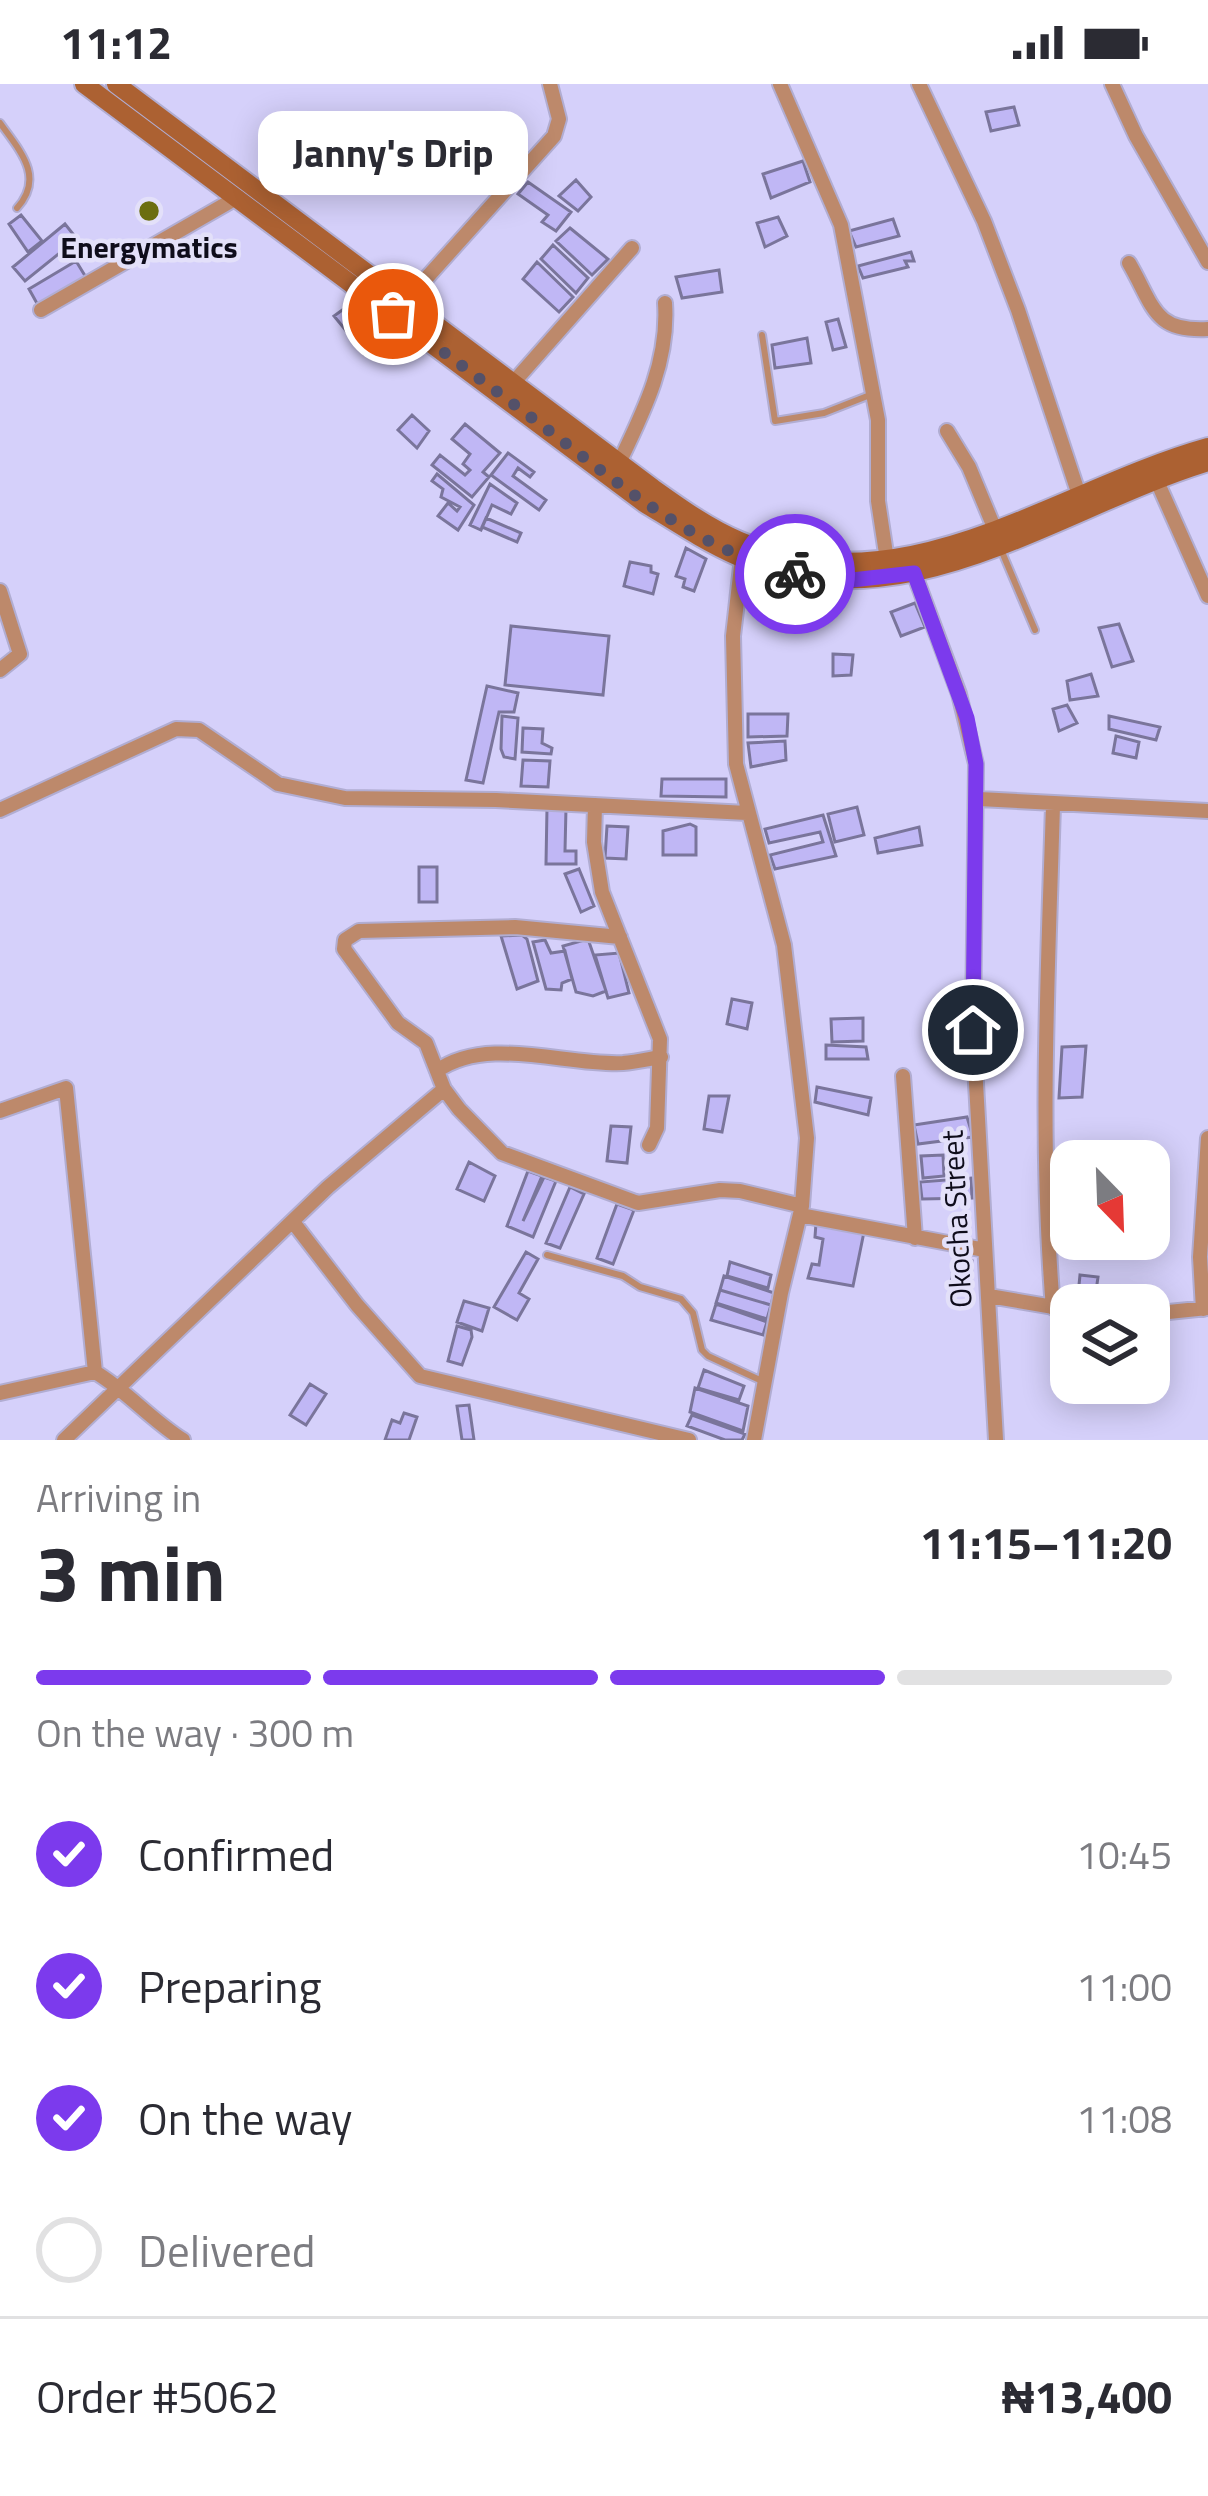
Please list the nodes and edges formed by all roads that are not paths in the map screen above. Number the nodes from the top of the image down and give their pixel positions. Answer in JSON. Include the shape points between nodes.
{"nodes":[{"id":1,"x":84,"y":84,"type":"edge"},
{"id":2,"x":116,"y":84,"type":"edge"},
{"id":3,"x":550,"y":84,"type":"edge"},
{"id":4,"x":780,"y":84,"type":"edge"},
{"id":5,"x":919,"y":84,"type":"edge"},
{"id":6,"x":1112,"y":84,"type":"edge"},
{"id":7,"x":0,"y":122,"type":"edge"},
{"id":8,"x":238,"y":196,"type":"junction"},
{"id":9,"x":16,"y":208,"type":"dead end"},
{"id":10,"x":632,"y":248,"type":"dead end"},
{"id":11,"x":1208,"y":262,"type":"edge"},
{"id":12,"x":1129,"y":263,"type":"dead end"},
{"id":13,"x":406,"y":302,"type":"junction"},
{"id":14,"x":665,"y":303,"type":"dead end"},
{"id":15,"x":41,"y":310,"type":"dead end"},
{"id":16,"x":1208,"y":329,"type":"edge"},
{"id":17,"x":763,"y":335,"type":"dead end"},
{"id":18,"x":513,"y":383,"type":"junction"},
{"id":19,"x":874,"y":394,"type":"junction"},
{"id":20,"x":947,"y":431,"type":"dead end"},
{"id":21,"x":1208,"y":447,"type":"edge"},
{"id":22,"x":1208,"y":462,"type":"edge"},
{"id":23,"x":619,"y":463,"type":"junction"},
{"id":24,"x":1156,"y":479,"type":"junction"},
{"id":25,"x":1079,"y":495,"type":"junction"},
{"id":26,"x":999,"y":540,"type":"junction"},
{"id":27,"x":742,"y":558,"type":"junction"},
{"id":28,"x":887,"y":560,"type":"junction"},
{"id":29,"x":914,"y":573,"type":"junction"},
{"id":30,"x":0,"y":591,"type":"edge"},
{"id":31,"x":1208,"y":596,"type":"edge"},
{"id":32,"x":1035,"y":630,"type":"dead end"},
{"id":33,"x":0,"y":670,"type":"edge"},
{"id":34,"x":979,"y":799,"type":"junction"},
{"id":35,"x":595,"y":805,"type":"junction"},
{"id":36,"x":1052,"y":805,"type":"junction"},
{"id":37,"x":0,"y":810,"type":"edge"},
{"id":38,"x":1208,"y":811,"type":"edge"},
{"id":39,"x":747,"y":813,"type":"junction"},
{"id":40,"x":620,"y":937,"type":"junction"},
{"id":41,"x":661,"y":1057,"type":"junction"},
{"id":42,"x":437,"y":1071,"type":"junction"},
{"id":43,"x":903,"y":1076,"type":"dead end"},
{"id":44,"x":443,"y":1089,"type":"junction"},
{"id":45,"x":0,"y":1111,"type":"edge"},
{"id":46,"x":1208,"y":1138,"type":"edge"},
{"id":47,"x":649,"y":1145,"type":"dead end"},
{"id":48,"x":801,"y":1210,"type":"junction"},
{"id":49,"x":293,"y":1222,"type":"junction"},
{"id":50,"x":915,"y":1238,"type":"junction"},
{"id":51,"x":985,"y":1250,"type":"junction"},
{"id":52,"x":547,"y":1255,"type":"dead end"},
{"id":53,"x":1052,"y":1284,"type":"edge"},
{"id":54,"x":989,"y":1296,"type":"junction"},
{"id":55,"x":1050,"y":1307,"type":"edge"},
{"id":56,"x":1206,"y":1308,"type":"edge"},
{"id":57,"x":1170,"y":1312,"type":"edge"},
{"id":58,"x":95,"y":1372,"type":"junction"},
{"id":59,"x":765,"y":1382,"type":"junction"},
{"id":60,"x":117,"y":1385,"type":"junction"},
{"id":61,"x":0,"y":1393,"type":"edge"},
{"id":62,"x":64,"y":1440,"type":"edge"},
{"id":63,"x":183,"y":1440,"type":"edge"},
{"id":64,"x":689,"y":1440,"type":"edge"},
{"id":65,"x":754,"y":1440,"type":"edge"},
{"id":66,"x":995,"y":1440,"type":"edge"}],
"edges":[{"from":1,"to":8,"type":"main road"},
{"from":2,"to":13,"type":"main road"},
{"from":3,"to":13,"type":"street","via":[[559,119],[554,136]]},
{"from":4,"to":19,"type":"street","via":[[841,225]]},
{"from":5,"to":25,"type":"street","via":[[984,221]]},
{"from":6,"to":11,"type":"street"},
{"from":7,"to":9,"type":"lane","via":[[31,174]]},
{"from":8,"to":15,"type":"street"},
{"from":8,"to":27,"type":"main road","via":[[644,502]]},
{"from":10,"to":18,"type":"street"},
{"from":12,"to":16,"type":"street","via":[[1163,322]]},
{"from":13,"to":18,"type":"main road"},
{"from":14,"to":23,"type":"street","via":[[661,361]]},
{"from":17,"to":19,"type":"lane","via":[[775,421]]},
{"from":18,"to":23,"type":"main road"},
{"from":19,"to":28,"type":"street"},
{"from":20,"to":26,"type":"street"},
{"from":21,"to":25,"type":"main road"},
{"from":22,"to":24,"type":"main road"},
{"from":23,"to":28,"type":"main road","via":[[741,542],[815,560]]},
{"from":24,"to":26,"type":"main road"},
{"from":24,"to":31,"type":"street"},
{"from":25,"to":26,"type":"main road"},
{"from":26,"to":28,"type":"main road"},
{"from":26,"to":29,"type":"main road"},
{"from":26,"to":32,"type":"lane"},
{"from":27,"to":29,"type":"main road","via":[[814,578]]},
{"from":27,"to":39,"type":"street","via":[[731,706]]},
{"from":29,"to":34,"type":"street","name":"Okocha Street","via":[[973,739]]},
{"from":30,"to":33,"type":"street","via":[[20,655]]},
{"from":34,"to":36,"type":"street"},
{"from":34,"to":51,"type":"street","name":"Okocha Street","via":[[973,1030]]},
{"from":35,"to":37,"type":"street","via":[[345,798],[278,784],[199,730],[176,728]]},
{"from":35,"to":39,"type":"street"},
{"from":35,"to":40,"type":"street","via":[[598,874]]},
{"from":36,"to":38,"type":"street"},
{"from":36,"to":53,"type":"street","via":[[1045,1104]]},
{"from":39,"to":48,"type":"street","via":[[784,945],[807,1138]]},
{"from":40,"to":41,"type":"street"},
{"from":40,"to":42,"type":"street","via":[[515,927],[359,931],[345,940],[398,1023],[426,1043]]},
{"from":41,"to":42,"type":"street","via":[[621,1063],[464,1056]]},
{"from":41,"to":47,"type":"street"},
{"from":42,"to":44,"type":"street"},
{"from":43,"to":50,"type":"street"},
{"from":44,"to":48,"type":"street","via":[[502,1153],[638,1203],[720,1190]]},
{"from":44,"to":49,"type":"street"},
{"from":45,"to":58,"type":"street","via":[[66,1088]]},
{"from":46,"to":56,"type":"street","via":[[1199,1257]]},
{"from":48,"to":50,"type":"street"},
{"from":48,"to":59,"type":"street"},
{"from":49,"to":60,"type":"street"},
{"from":49,"to":64,"type":"street","via":[[420,1376]]},
{"from":50,"to":51,"type":"street"},
{"from":51,"to":54,"type":"street","name":"Okocha Street"},
{"from":52,"to":59,"type":"lane","via":[[681,1299],[708,1356]]},
{"from":54,"to":55,"type":"street"},
{"from":54,"to":66,"type":"street","name":"Okocha Street"},
{"from":56,"to":57,"type":"street"},
{"from":58,"to":60,"type":"street"},
{"from":58,"to":61,"type":"street"},
{"from":59,"to":65,"type":"street"},
{"from":60,"to":62,"type":"street"},
{"from":60,"to":63,"type":"street"}]}
